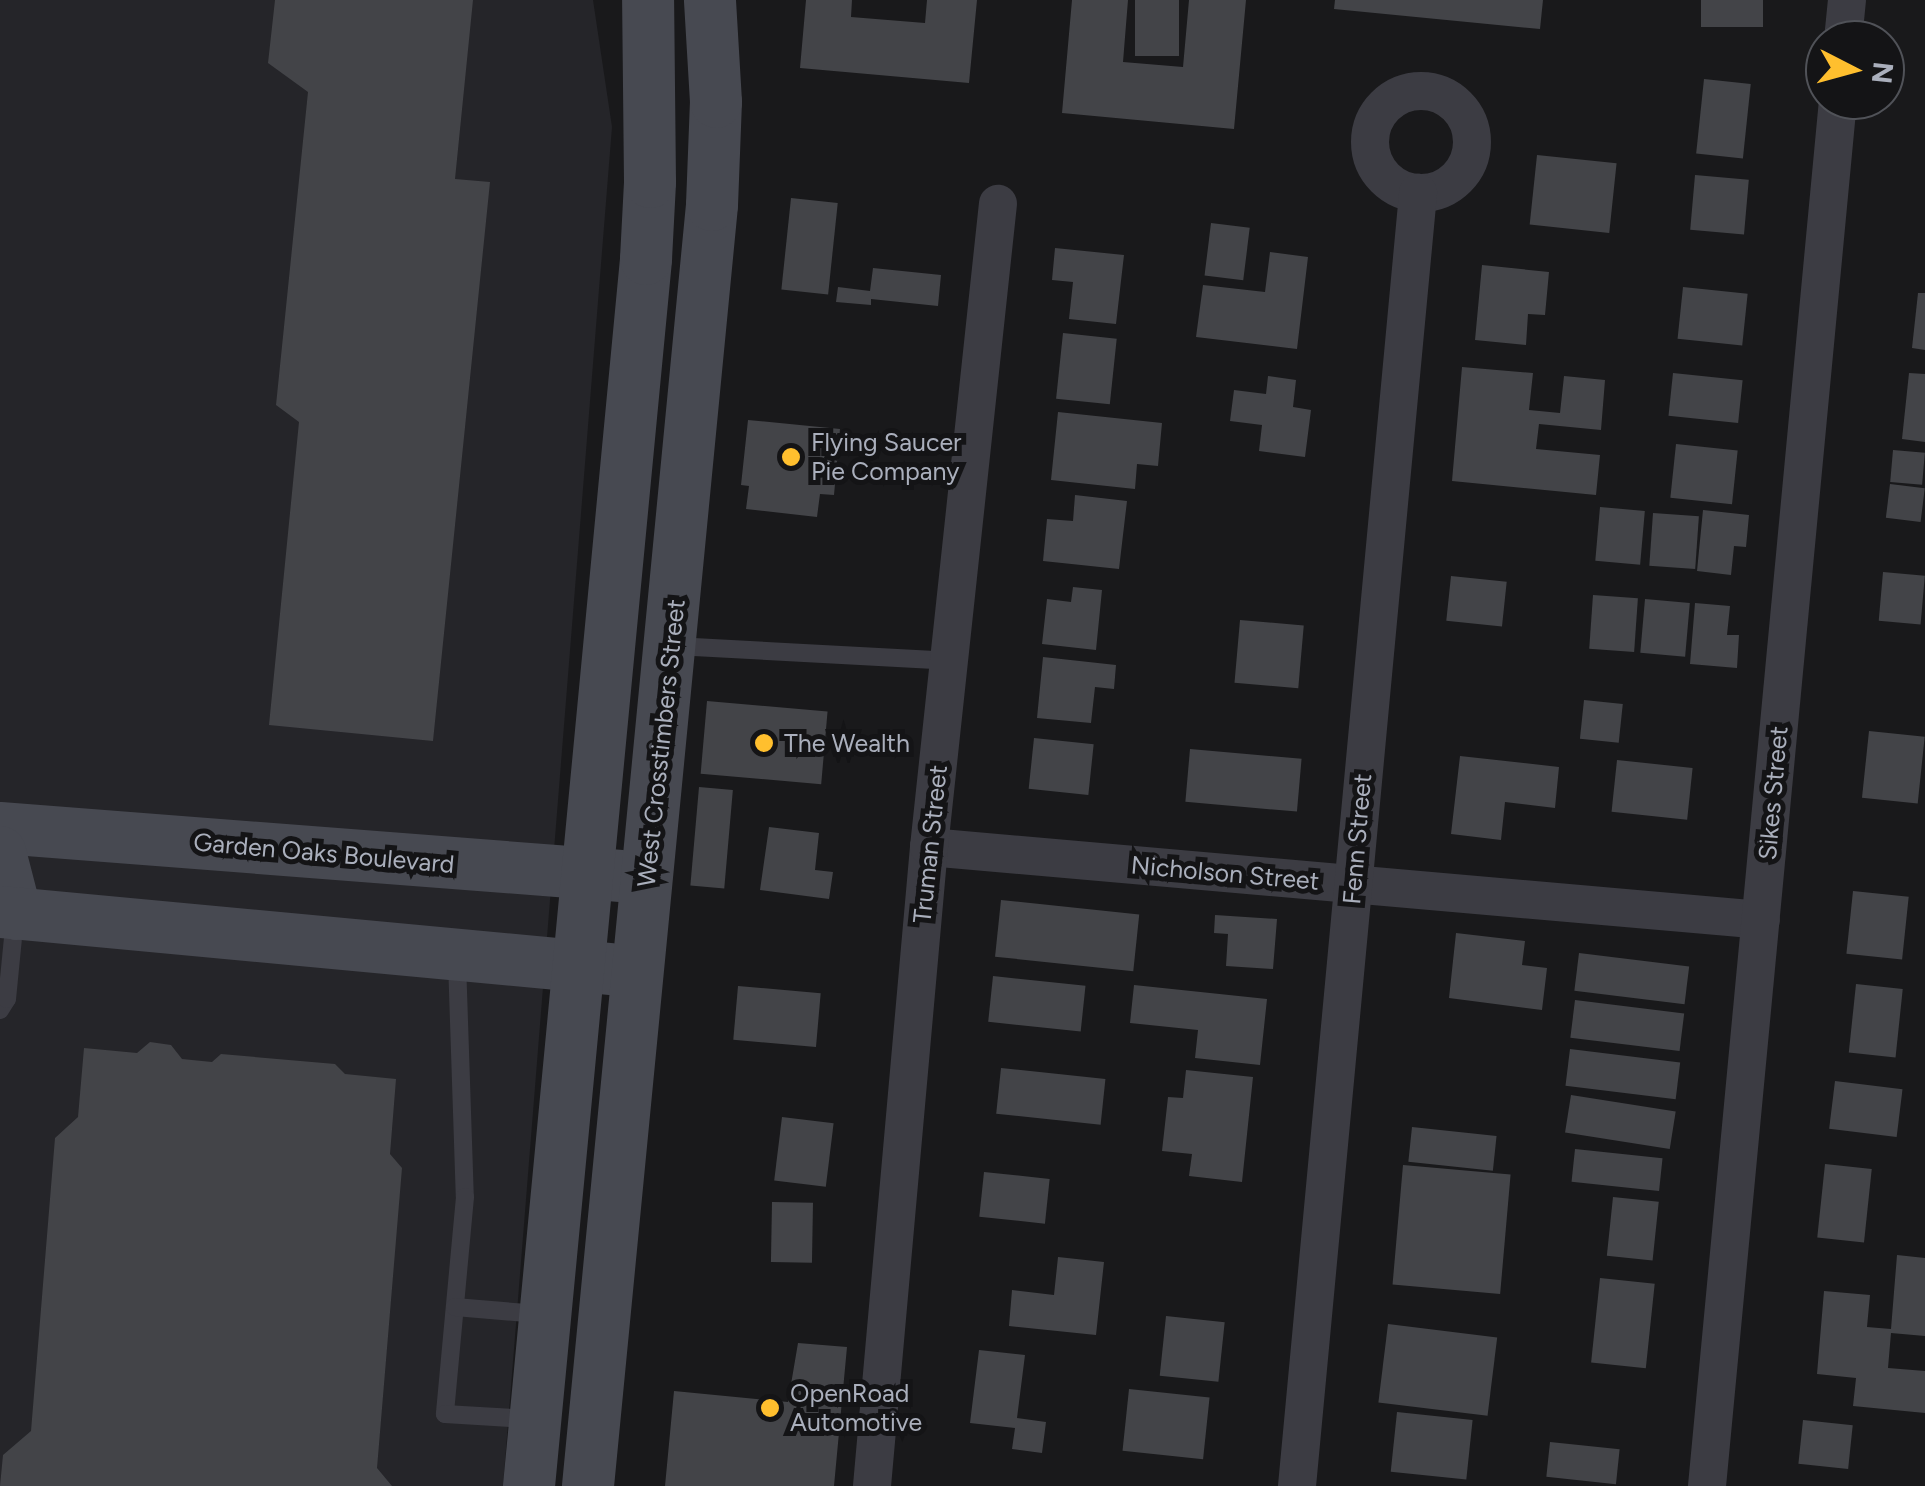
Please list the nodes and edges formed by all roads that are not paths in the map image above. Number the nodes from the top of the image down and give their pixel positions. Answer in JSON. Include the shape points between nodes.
{"nodes":[{"id":1,"x":648,"y":0,"type":"edge"},
{"id":2,"x":710,"y":0,"type":"edge"},
{"id":3,"x":650,"y":85,"type":"junction"},
{"id":4,"x":716,"y":102,"type":"junction"},
{"id":5,"x":1836,"y":120,"type":"edge"},
{"id":6,"x":1418,"y":193,"type":"dead end"},
{"id":7,"x":998,"y":204,"type":"dead end"},
{"id":8,"x":610,"y":614,"type":"junction"},
{"id":9,"x":672,"y":632,"type":"junction"},
{"id":10,"x":949,"y":661,"type":"junction"},
{"id":11,"x":0,"y":828,"type":"edge"},
{"id":12,"x":929,"y":847,"type":"junction"},
{"id":13,"x":0,"y":852,"type":"edge"},
{"id":14,"x":587,"y":874,"type":"junction"},
{"id":15,"x":647,"y":877,"type":"junction"},
{"id":16,"x":1353,"y":884,"type":"junction"},
{"id":17,"x":8,"y":913,"type":"edge"},
{"id":18,"x":1761,"y":920,"type":"junction"},
{"id":19,"x":456,"y":956,"type":"junction"},
{"id":20,"x":578,"y":967,"type":"junction"},
{"id":21,"x":638,"y":970,"type":"junction"},
{"id":22,"x":0,"y":1010,"type":"edge"},
{"id":23,"x":455,"y":1307,"type":"junction"},
{"id":24,"x":546,"y":1314,"type":"junction"},
{"id":25,"x":535,"y":1420,"type":"junction"},
{"id":26,"x":537,"y":1485,"type":"edge"},
{"id":27,"x":588,"y":1486,"type":"edge"},
{"id":28,"x":872,"y":1486,"type":"edge"},
{"id":29,"x":1297,"y":1486,"type":"edge"},
{"id":30,"x":1707,"y":1486,"type":"edge"}],
"edges":[{"from":1,"to":3,"type":"main road"},
{"from":2,"to":4,"type":"main road","name":"West Crosstimbers Street"},
{"from":3,"to":4,"type":"main road"},
{"from":3,"to":8,"type":"main road","via":[[646,259]]},
{"from":4,"to":9,"type":"main road","name":"West Crosstimbers Street"},
{"from":5,"to":18,"type":"street","name":"Sikes Street"},
{"from":6,"to":16,"type":"street","name":"Fenn Street"},
{"from":7,"to":10,"type":"street","name":"Truman Street"},
{"from":8,"to":9,"type":"main road"},
{"from":8,"to":14,"type":"main road"},
{"from":9,"to":10,"type":"lane"},
{"from":9,"to":15,"type":"main road","name":"West Crosstimbers Street"},
{"from":10,"to":12,"type":"street","name":"Truman Street"},
{"from":11,"to":14,"type":"main road","name":"Garden Oaks Boulevard"},
{"from":12,"to":16,"type":"street","name":"Nicholson Street"},
{"from":12,"to":28,"type":"street","name":"Truman Street"},
{"from":13,"to":17,"type":"main road"},
{"from":14,"to":15,"type":"main road","name":"Garden Oaks Boulevard"},
{"from":14,"to":20,"type":"main road"},
{"from":15,"to":21,"type":"main road","name":"West Crosstimbers Street"},
{"from":16,"to":18,"type":"street","name":"Nicholson Street"},
{"from":16,"to":29,"type":"street","name":"Fenn Street"},
{"from":17,"to":19,"type":"main road"},
{"from":17,"to":22,"type":"lane","via":[[7,999]]},
{"from":18,"to":30,"type":"street","name":"Sikes Street"},
{"from":19,"to":20,"type":"main road"},
{"from":19,"to":23,"type":"lane","via":[[465,1196]]},
{"from":20,"to":21,"type":"main road"},
{"from":20,"to":24,"type":"main road"},
{"from":21,"to":27,"type":"main road","name":"West Crosstimbers Street"},
{"from":23,"to":24,"type":"lane"},
{"from":23,"to":25,"type":"lane","via":[[444,1414]]},
{"from":24,"to":25,"type":"main road"},
{"from":25,"to":26,"type":"main road"}]}
